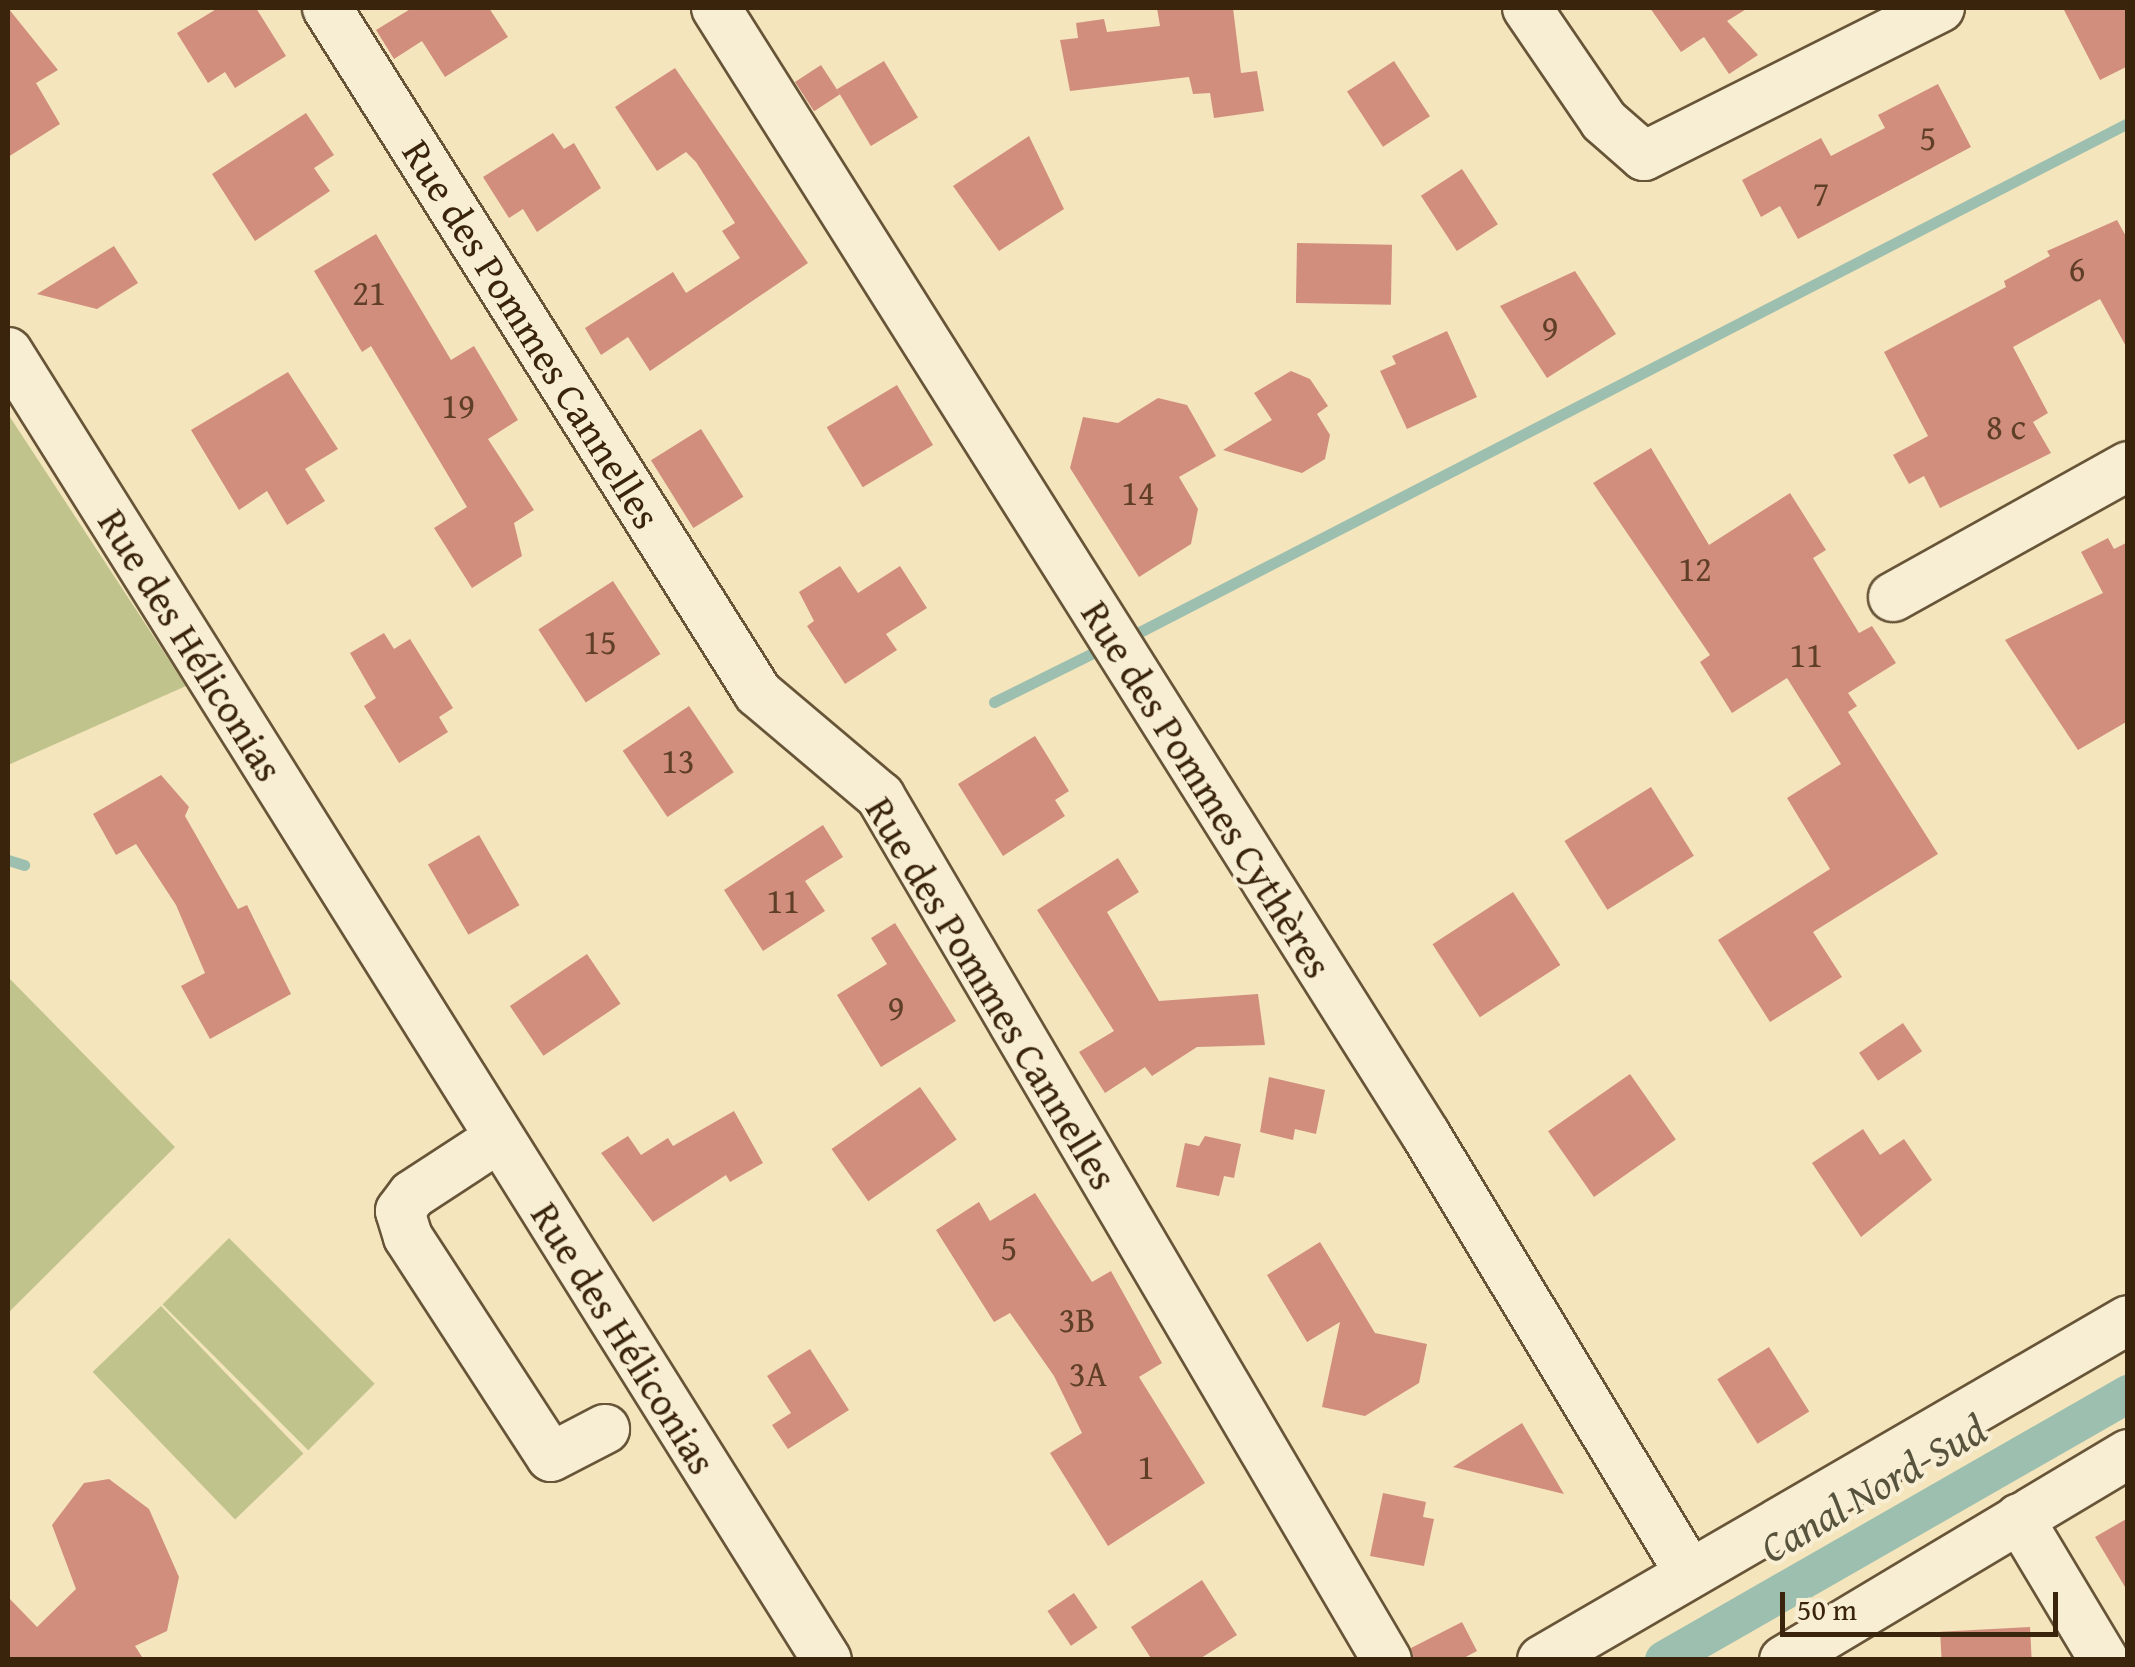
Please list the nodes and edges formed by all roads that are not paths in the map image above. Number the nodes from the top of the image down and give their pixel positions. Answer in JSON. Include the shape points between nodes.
{"nodes":[{"id":1,"x":327,"y":8,"type":"edge"},
{"id":2,"x":716,"y":8,"type":"edge"},
{"id":3,"x":1527,"y":8,"type":"edge"},
{"id":4,"x":1940,"y":8,"type":"edge"},
{"id":5,"x":8,"y":352,"type":"edge"},
{"id":6,"x":2128,"y":466,"type":"edge"},
{"id":7,"x":1893,"y":597,"type":"dead end"},
{"id":8,"x":499,"y":1138,"type":"junction"},
{"id":9,"x":2128,"y":1320,"type":"edge"},
{"id":10,"x":605,"y":1429,"type":"dead end"},
{"id":11,"x":2128,"y":1454,"type":"edge"},
{"id":12,"x":2018,"y":1518,"type":"junction"},
{"id":13,"x":1690,"y":1574,"type":"junction"},
{"id":14,"x":828,"y":1660,"type":"edge"},
{"id":15,"x":1386,"y":1660,"type":"edge"},
{"id":16,"x":1542,"y":1660,"type":"edge"},
{"id":17,"x":1784,"y":1660,"type":"edge"},
{"id":18,"x":2104,"y":1660,"type":"edge"}],
"edges":[{"from":1,"to":15,"type":"street","name":"Rue des Pommes Cannelles","via":[[758,693],[880,796]]},
{"from":2,"to":13,"type":"street","name":"Rue des Pommes Cythères","via":[[1426,1135]]},
{"from":3,"to":4,"type":"street","via":[[1604,122],[1644,156]]},
{"from":5,"to":8,"type":"street","name":"Rue des Héliconias"},
{"from":6,"to":7,"type":"street"},
{"from":8,"to":10,"type":"street","via":[[412,1195],[400,1211],[408,1236],[551,1457]]},
{"from":8,"to":14,"type":"street","name":"Rue des Héliconias"},
{"from":9,"to":13,"type":"street"},
{"from":11,"to":12,"type":"street"},
{"from":12,"to":17,"type":"street"},
{"from":12,"to":18,"type":"street"},
{"from":13,"to":16,"type":"street"}]}
